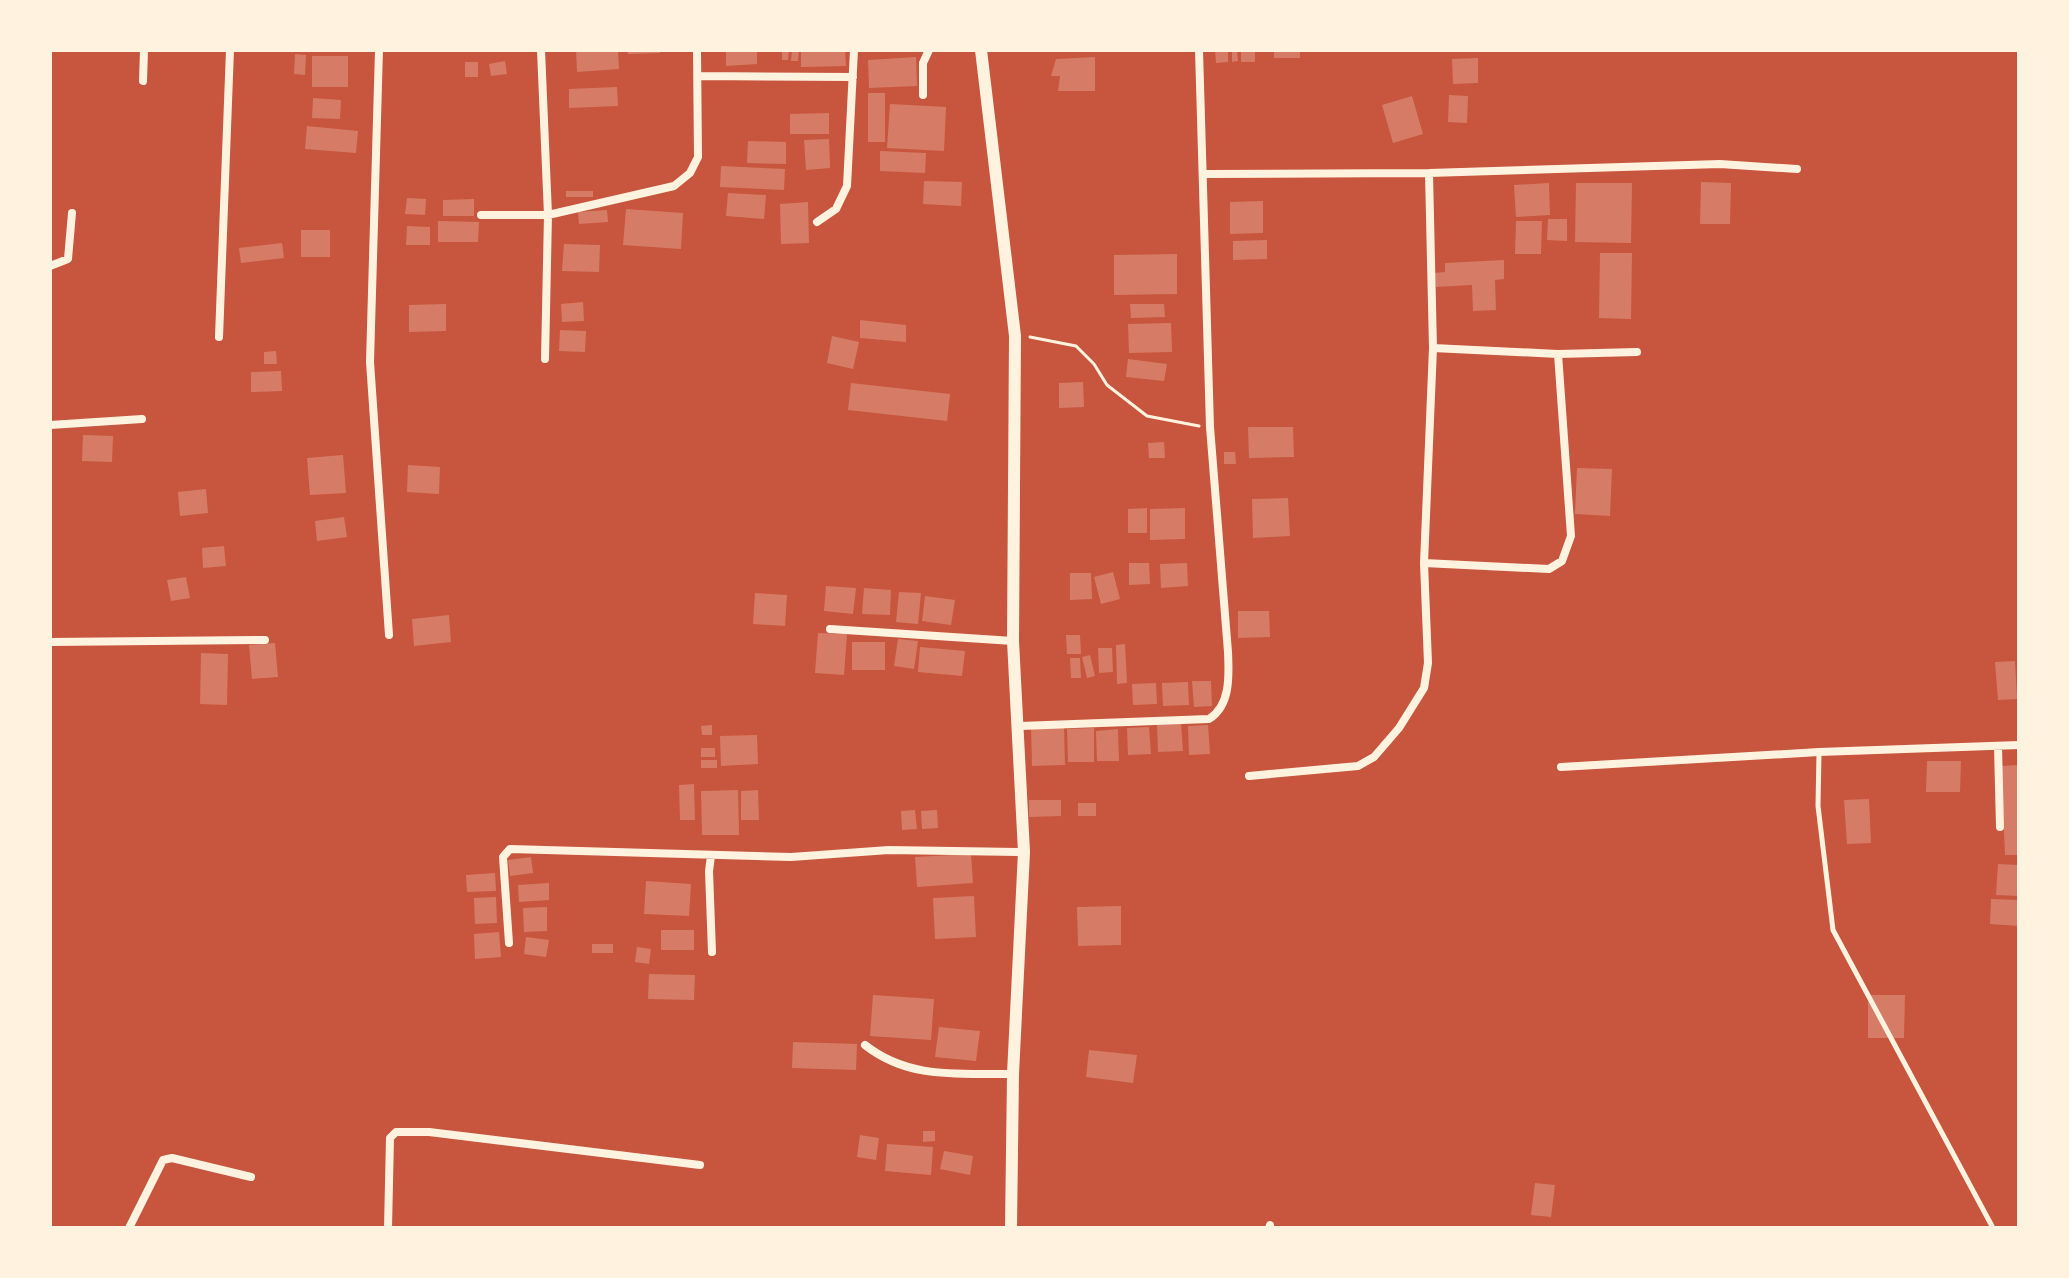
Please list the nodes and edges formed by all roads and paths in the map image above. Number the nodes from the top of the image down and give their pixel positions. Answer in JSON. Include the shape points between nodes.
{"nodes":[{"id":1,"x":144,"y":50,"type":"edge"},
{"id":2,"x":230,"y":50,"type":"edge"},
{"id":3,"x":379,"y":50,"type":"edge"},
{"id":4,"x":541,"y":50,"type":"edge"},
{"id":5,"x":697,"y":50,"type":"edge"},
{"id":6,"x":854,"y":50,"type":"edge"},
{"id":7,"x":929,"y":50,"type":"edge"},
{"id":8,"x":981,"y":50,"type":"edge"},
{"id":9,"x":1199,"y":50,"type":"edge"},
{"id":10,"x":698,"y":76,"type":"junction"},
{"id":11,"x":853,"y":77,"type":"junction"},
{"id":12,"x":143,"y":81,"type":"dead end"},
{"id":13,"x":923,"y":95,"type":"dead end"},
{"id":14,"x":1797,"y":169,"type":"dead end"},
{"id":15,"x":1429,"y":173,"type":"junction"},
{"id":16,"x":1205,"y":174,"type":"junction"},
{"id":17,"x":72,"y":213,"type":"dead end"},
{"id":18,"x":481,"y":215,"type":"dead end"},
{"id":19,"x":548,"y":215,"type":"junction"},
{"id":20,"x":817,"y":222,"type":"dead end"},
{"id":21,"x":50,"y":266,"type":"edge"},
{"id":22,"x":1015,"y":336,"type":"junction"},
{"id":23,"x":219,"y":337,"type":"dead end"},
{"id":24,"x":1433,"y":348,"type":"junction"},
{"id":25,"x":1637,"y":352,"type":"dead end"},
{"id":26,"x":1558,"y":354,"type":"junction"},
{"id":27,"x":545,"y":359,"type":"dead end"},
{"id":28,"x":142,"y":419,"type":"dead end"},
{"id":29,"x":50,"y":425,"type":"edge"},
{"id":30,"x":1210,"y":427,"type":"junction"},
{"id":31,"x":1424,"y":563,"type":"junction"},
{"id":32,"x":830,"y":629,"type":"dead end"},
{"id":33,"x":389,"y":635,"type":"dead end"},
{"id":34,"x":265,"y":640,"type":"dead end"},
{"id":35,"x":1013,"y":641,"type":"junction"},
{"id":36,"x":50,"y":642,"type":"edge"},
{"id":37,"x":1020,"y":726,"type":"junction"},
{"id":38,"x":2019,"y":745,"type":"edge"},
{"id":39,"x":1998,"y":746,"type":"junction"},
{"id":40,"x":1819,"y":752,"type":"junction"},
{"id":41,"x":1561,"y":767,"type":"dead end"},
{"id":42,"x":1249,"y":776,"type":"dead end"},
{"id":43,"x":2000,"y":827,"type":"dead end"},
{"id":44,"x":1024,"y":852,"type":"junction"},
{"id":45,"x":711,"y":856,"type":"junction"},
{"id":46,"x":509,"y":943,"type":"dead end"},
{"id":47,"x":712,"y":952,"type":"dead end"},
{"id":48,"x":865,"y":1045,"type":"dead end"},
{"id":49,"x":1013,"y":1074,"type":"junction"},
{"id":50,"x":700,"y":1165,"type":"dead end"},
{"id":51,"x":251,"y":1177,"type":"dead end"},
{"id":52,"x":129,"y":1228,"type":"edge"},
{"id":53,"x":388,"y":1228,"type":"edge"},
{"id":54,"x":1011,"y":1228,"type":"edge"},
{"id":55,"x":1993,"y":1228,"type":"edge"}],
"edges":[{"from":1,"to":12,"type":"street"},
{"from":2,"to":23,"type":"street"},
{"from":3,"to":33,"type":"street","via":[[370,362]]},
{"from":4,"to":19,"type":"street"},
{"from":5,"to":10,"type":"street"},
{"from":6,"to":11,"type":"street"},
{"from":7,"to":13,"type":"street","via":[[923,63]]},
{"from":8,"to":22,"type":"main road"},
{"from":9,"to":16,"type":"street"},
{"from":10,"to":11,"type":"street"},
{"from":10,"to":19,"type":"street","via":[[698,157],[690,173],[674,186]]},
{"from":11,"to":20,"type":"street","via":[[847,186],[836,209]]},
{"from":14,"to":15,"type":"street","via":[[1680,164]]},
{"from":15,"to":16,"type":"street"},
{"from":15,"to":24,"type":"street"},
{"from":16,"to":30,"type":"street"},
{"from":17,"to":21,"type":"street","via":[[68,259]]},
{"from":18,"to":19,"type":"street"},
{"from":19,"to":27,"type":"street"},
{"from":22,"to":30,"type":"path","via":[[1076,346],[1107,385],[1147,416]]},
{"from":22,"to":35,"type":"main road"},
{"from":24,"to":26,"type":"street"},
{"from":24,"to":31,"type":"street"},
{"from":25,"to":26,"type":"street"},
{"from":26,"to":31,"type":"street","via":[[1571,536],[1562,561],[1549,569]]},
{"from":28,"to":29,"type":"street"},
{"from":30,"to":37,"type":"street","via":[[1229,680],[1219,713],[1209,719]]},
{"from":31,"to":42,"type":"street","via":[[1428,663],[1424,688],[1399,728],[1374,757],[1358,766]]},
{"from":32,"to":35,"type":"street"},
{"from":34,"to":36,"type":"street"},
{"from":35,"to":37,"type":"main road"},
{"from":37,"to":44,"type":"main road"},
{"from":38,"to":39,"type":"street"},
{"from":39,"to":40,"type":"street"},
{"from":39,"to":43,"type":"street"},
{"from":40,"to":41,"type":"street"},
{"from":40,"to":55,"type":"lane","via":[[1818,806],[1833,930]]},
{"from":44,"to":45,"type":"street"},
{"from":44,"to":49,"type":"main road"},
{"from":45,"to":46,"type":"street","via":[[510,849],[503,857]]},
{"from":45,"to":47,"type":"street"},
{"from":48,"to":49,"type":"street","via":[[910,1070]]},
{"from":49,"to":54,"type":"main road"},
{"from":50,"to":53,"type":"street","via":[[396,1132],[390,1138]]},
{"from":51,"to":52,"type":"street","via":[[163,1160]]}]}
